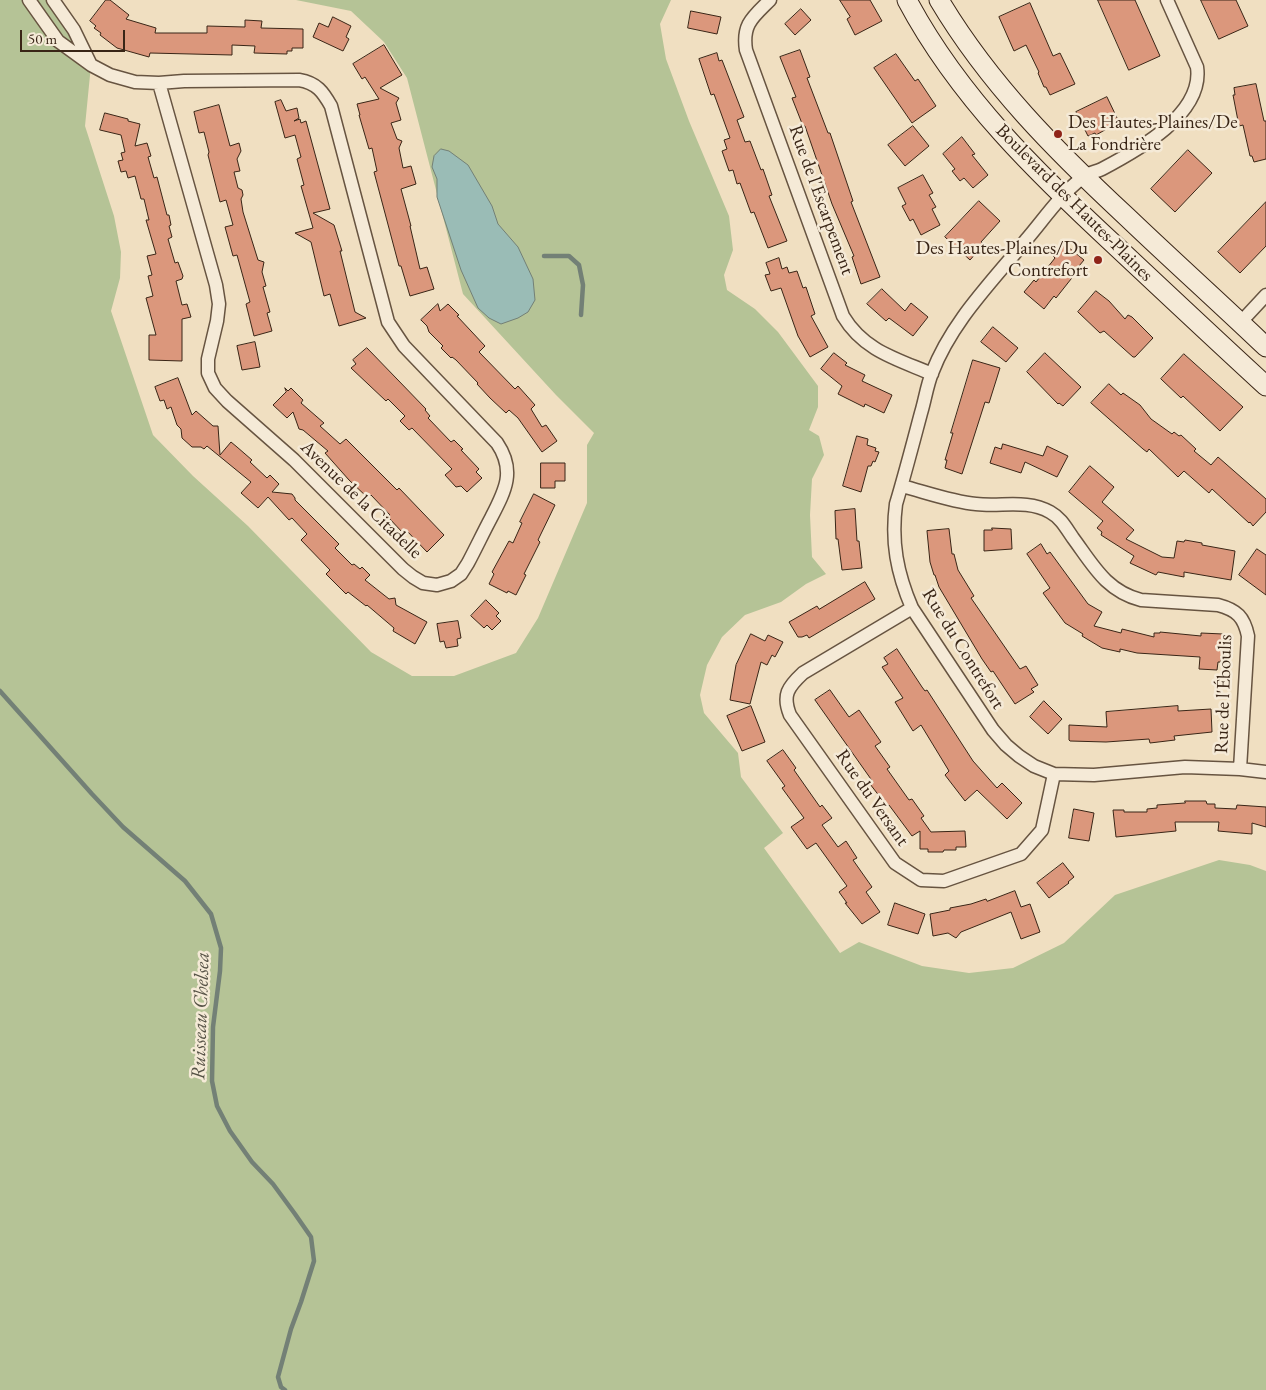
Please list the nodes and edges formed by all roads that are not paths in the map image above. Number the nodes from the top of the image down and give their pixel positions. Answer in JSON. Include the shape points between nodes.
{"nodes":[{"id":1,"x":29,"y":0,"type":"edge"},
{"id":2,"x":52,"y":0,"type":"edge"},
{"id":3,"x":770,"y":0,"type":"edge"},
{"id":4,"x":907,"y":0,"type":"edge"},
{"id":5,"x":939,"y":0,"type":"edge"},
{"id":6,"x":1167,"y":0,"type":"edge"},
{"id":7,"x":91,"y":65,"type":"junction"},
{"id":8,"x":159,"y":82,"type":"junction"},
{"id":9,"x":1083,"y":176,"type":"junction"},
{"id":10,"x":1062,"y":197,"type":"junction"},
{"id":11,"x":1266,"y":295,"type":"edge"},
{"id":12,"x":1240,"y":322,"type":"junction"},
{"id":13,"x":1266,"y":346,"type":"edge"},
{"id":14,"x":932,"y":374,"type":"junction"},
{"id":15,"x":1266,"y":386,"type":"edge"},
{"id":16,"x":902,"y":486,"type":"junction"},
{"id":17,"x":912,"y":608,"type":"junction"},
{"id":18,"x":1240,"y":769,"type":"junction"},
{"id":19,"x":1266,"y":772,"type":"edge"},
{"id":20,"x":1054,"y":774,"type":"junction"}],
"edges":[{"from":1,"to":7,"type":"street","name":"Avenue de la Citadelle","via":[[58,41]]},
{"from":2,"to":7,"type":"street","via":[[74,30]]},
{"from":3,"to":14,"type":"street","name":"Rue de l'Escarpement","via":[[751,18],[746,28],[746,50],[843,316],[851,329],[875,349]]},
{"from":4,"to":10,"type":"street","name":"Boulevard des Hautes-Plaines","via":[[965,89]]},
{"from":5,"to":9,"type":"street","name":"Boulevard des Hautes-Plaines","via":[[976,57],[1003,91]]},
{"from":6,"to":9,"type":"street","via":[[1197,67],[1193,96],[1145,145]]},
{"from":7,"to":8,"type":"street","name":"Avenue de la Citadelle","via":[[134,82]]},
{"from":8,"to":8,"type":"street","name":"Avenue de la Citadelle","via":[[300,80],[319,87],[331,106],[388,322],[404,346],[505,454],[508,467],[504,494],[468,564],[451,581],[437,585],[424,583],[403,569],[309,474],[215,388],[208,373],[208,358],[217,321],[216,285]]},
{"from":9,"to":10,"type":"street","name":"Rue du Contrefort"},
{"from":9,"to":12,"type":"street","name":"Boulevard des Hautes-Plaines"},
{"from":10,"to":14,"type":"street","name":"Rue du Contrefort","via":[[971,306],[953,331]]},
{"from":10,"to":15,"type":"street","name":"Boulevard des Hautes-Plaines"},
{"from":11,"to":12,"type":"street"},
{"from":12,"to":13,"type":"street","name":"Boulevard des Hautes-Plaines"},
{"from":14,"to":16,"type":"street","name":"Rue du Contrefort"},
{"from":16,"to":17,"type":"street","name":"Rue du Contrefort","via":[[893,524],[898,566]]},
{"from":16,"to":18,"type":"street","name":"Rue de l'Éboulis","via":[[974,504],[1038,507],[1062,521],[1098,573],[1118,591],[1141,600],[1218,605],[1239,615],[1248,636]]},
{"from":17,"to":20,"type":"street","name":"Rue du Contrefort","via":[[1006,746],[1034,766]]},
{"from":17,"to":20,"type":"street","name":"Rue du Versant","via":[[803,674],[790,686],[786,695],[790,715],[896,863],[921,880],[944,881],[1021,854],[1042,830]]},
{"from":18,"to":19,"type":"street","name":"Rue du Contrefort"},
{"from":18,"to":20,"type":"street","name":"Rue du Contrefort","via":[[1185,767],[1094,775]]}]}
